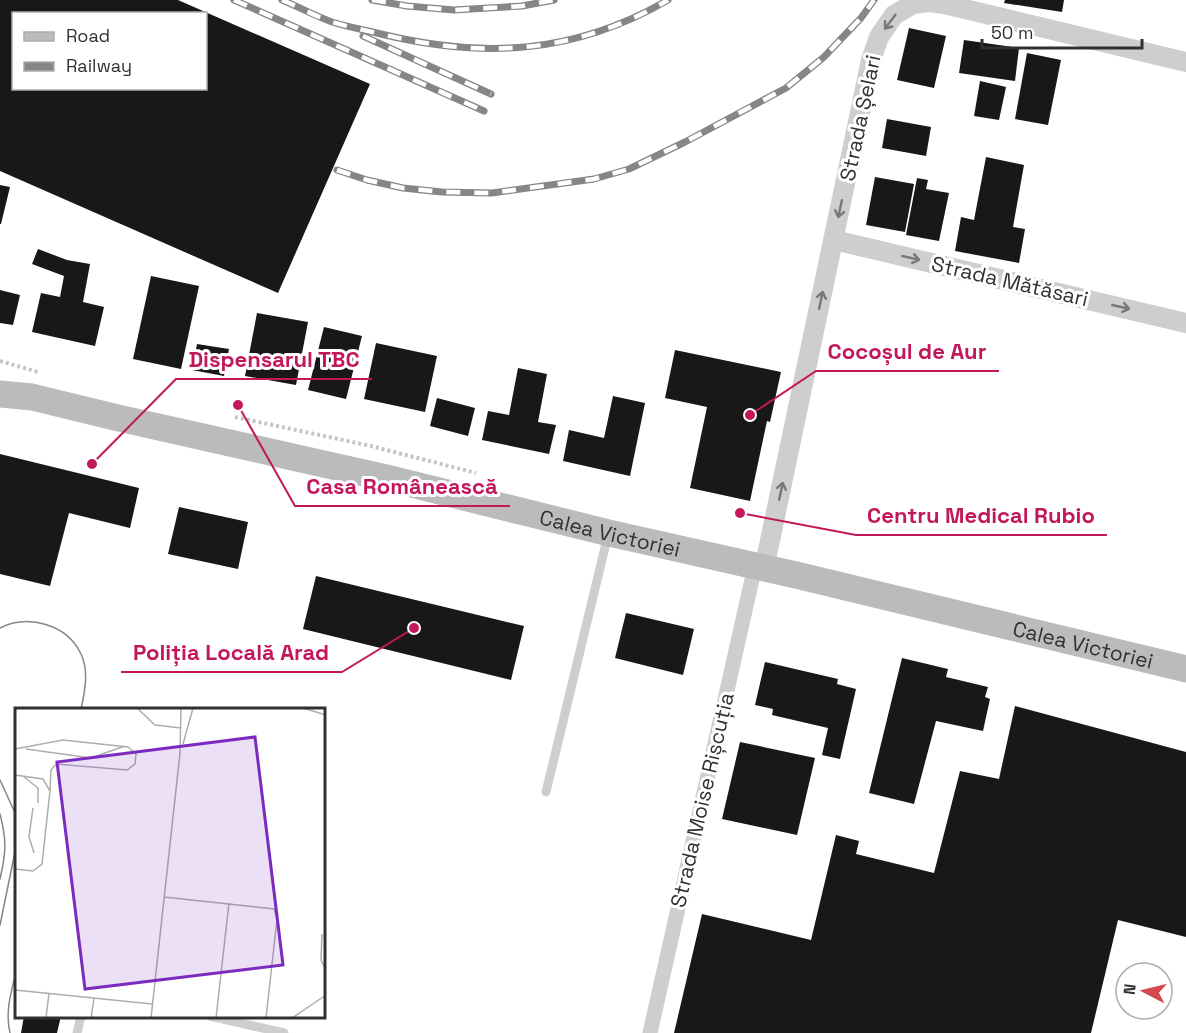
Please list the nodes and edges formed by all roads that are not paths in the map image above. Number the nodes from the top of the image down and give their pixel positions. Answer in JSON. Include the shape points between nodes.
{"nodes":[{"id":1,"x":1186,"y":62,"type":"edge"},
{"id":2,"x":834,"y":240,"type":"junction"},
{"id":3,"x":1186,"y":322,"type":"edge"},
{"id":4,"x":2,"y":387,"type":"edge"},
{"id":5,"x":609,"y":533,"type":"junction"},
{"id":6,"x":760,"y":568,"type":"junction"},
{"id":7,"x":1186,"y":669,"type":"edge"},
{"id":8,"x":546,"y":792,"type":"dead end"},
{"id":9,"x":81,"y":1018,"type":"edge"},
{"id":10,"x":215,"y":1018,"type":"edge"},
{"id":11,"x":77,"y":1033,"type":"edge"},
{"id":12,"x":284,"y":1033,"type":"edge"},
{"id":13,"x":650,"y":1033,"type":"edge"}],
"edges":[{"from":1,"to":2,"type":"street","name":"Strada Șelari","one_way":true,"via":[[944,4],[913,4],[894,15],[879,37]]},
{"from":2,"to":3,"type":"street","name":"Strada Mătăsari","one_way":true},
{"from":6,"to":2,"type":"street","name":"Strada Șelari","one_way":true},
{"from":4,"to":5,"type":"main road","name":"Calea Victoriei"},
{"from":5,"to":6,"type":"main road","name":"Calea Victoriei"},
{"from":5,"to":8,"type":"lane"},
{"from":6,"to":7,"type":"main road","name":"Calea Victoriei"},
{"from":6,"to":13,"type":"street","name":"Strada Moise Rișcuția"},
{"from":9,"to":11,"type":"lane"},
{"from":10,"to":12,"type":"lane"}]}
